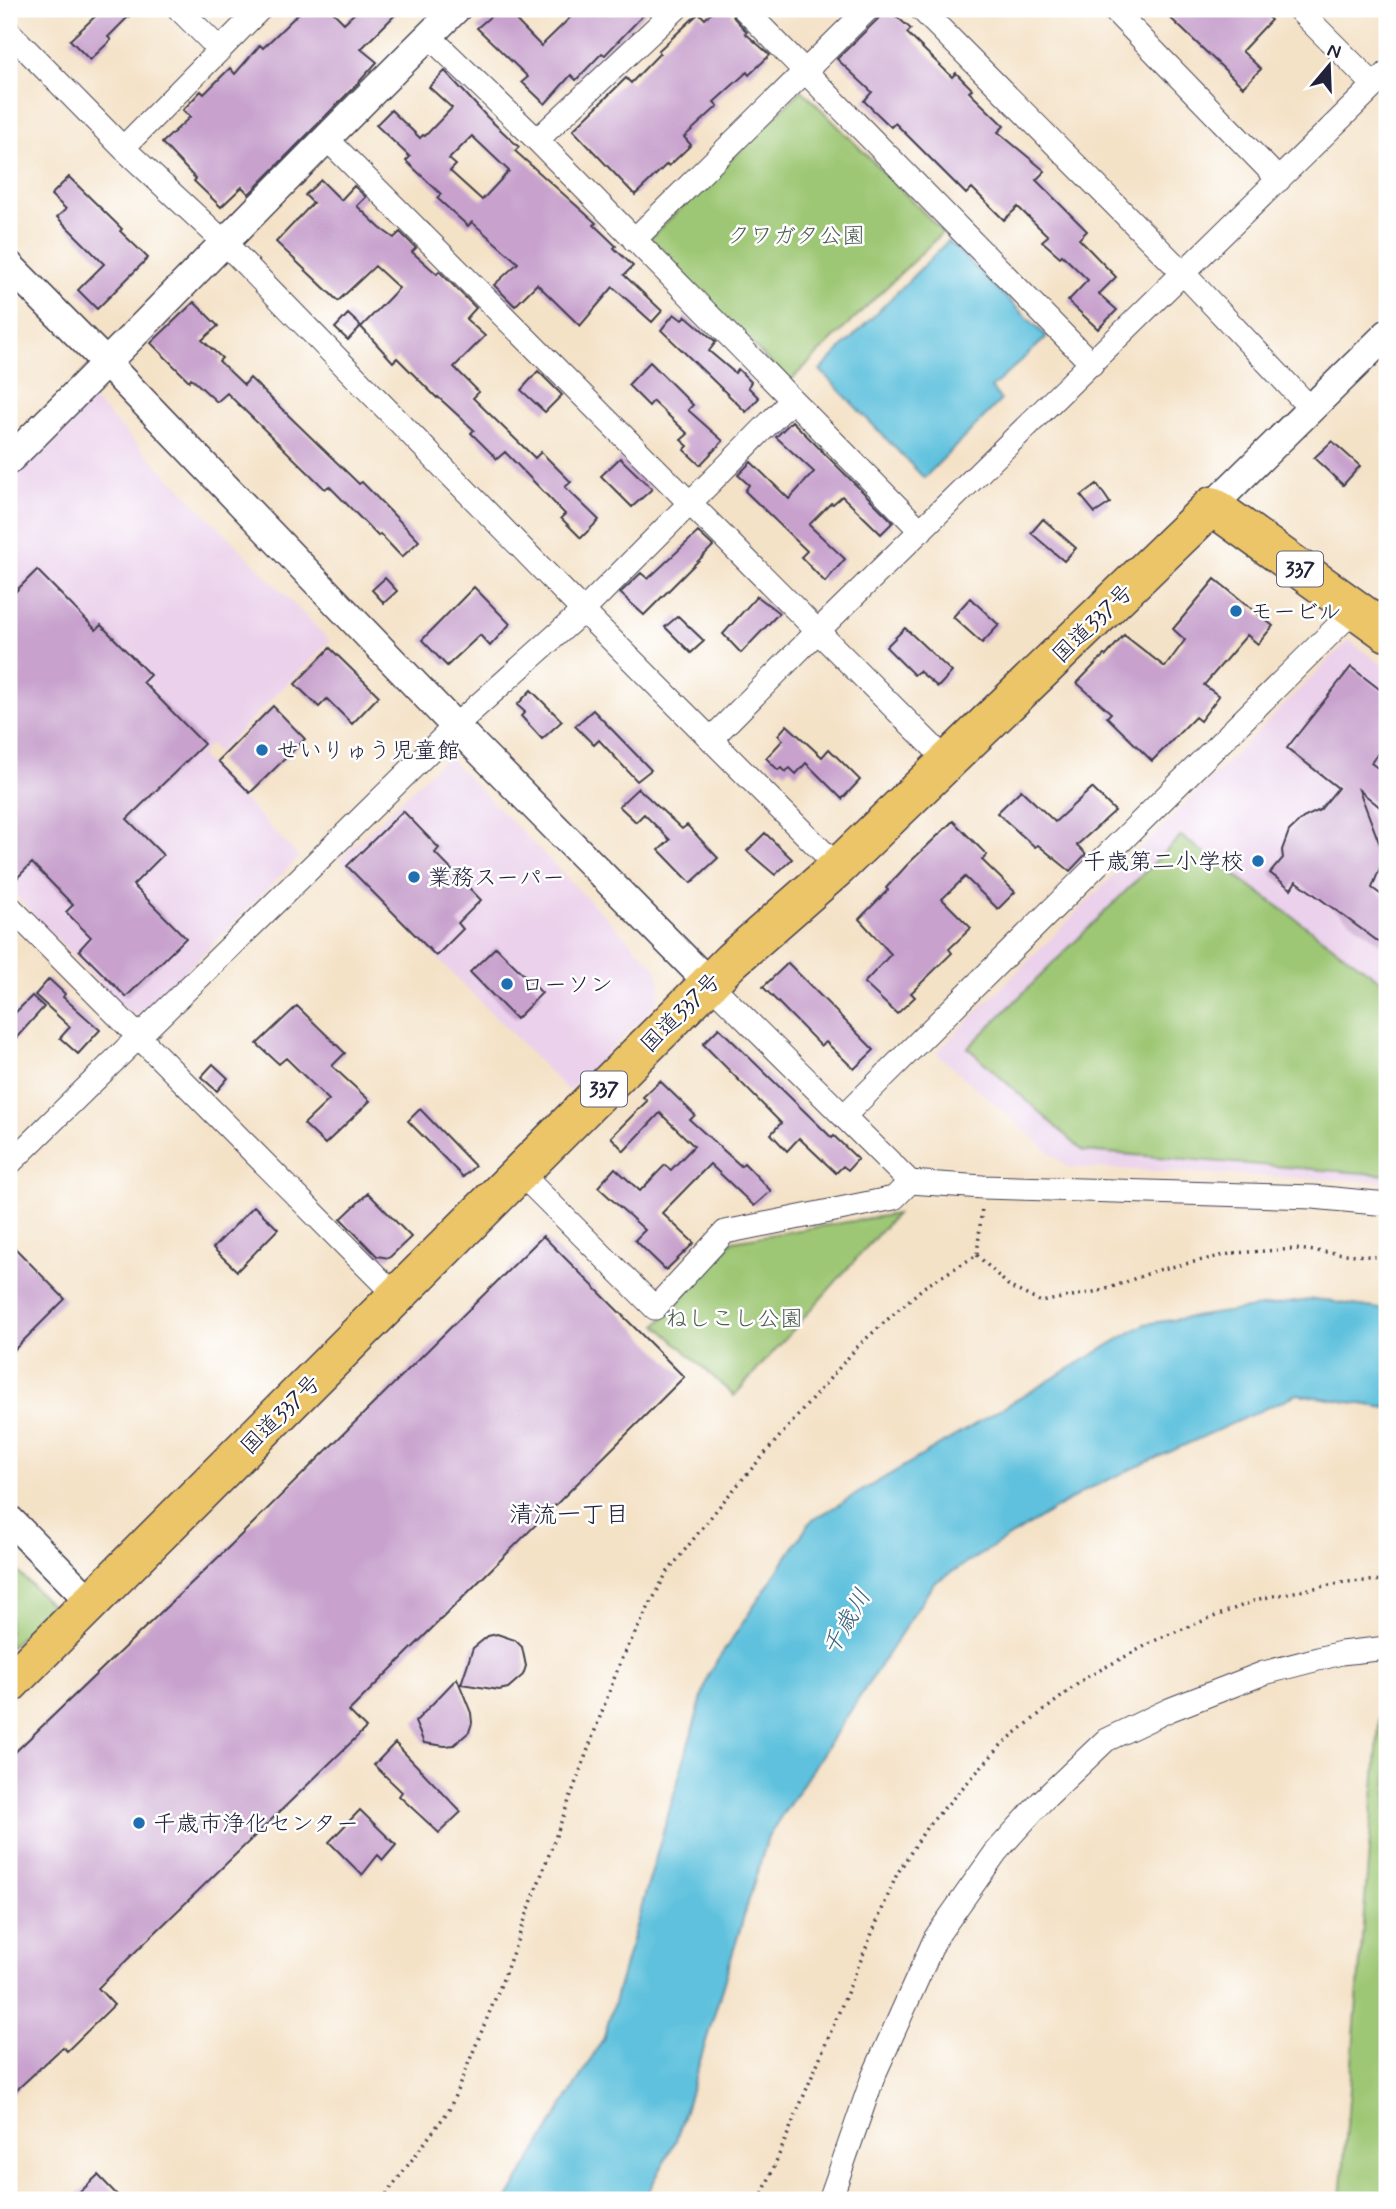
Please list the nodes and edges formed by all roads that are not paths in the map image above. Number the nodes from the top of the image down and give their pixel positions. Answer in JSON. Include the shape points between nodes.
{"nodes":[{"id":1,"x":179,"y":9,"type":"edge"},
{"id":2,"x":260,"y":9,"type":"edge"},
{"id":3,"x":456,"y":9,"type":"edge"},
{"id":4,"x":676,"y":9,"type":"edge"},
{"id":5,"x":744,"y":9,"type":"edge"},
{"id":6,"x":868,"y":9,"type":"edge"},
{"id":7,"x":921,"y":9,"type":"edge"},
{"id":8,"x":1112,"y":9,"type":"edge"},
{"id":9,"x":1298,"y":9,"type":"edge"},
{"id":10,"x":9,"y":32,"type":"edge"},
{"id":11,"x":429,"y":36,"type":"junction"},
{"id":12,"x":220,"y":50,"type":"junction"},
{"id":13,"x":806,"y":72,"type":"junction"},
{"id":14,"x":1381,"y":79,"type":"edge"},
{"id":15,"x":327,"y":139,"type":"junction"},
{"id":16,"x":537,"y":141,"type":"junction"},
{"id":17,"x":123,"y":148,"type":"junction"},
{"id":18,"x":1279,"y":180,"type":"junction"},
{"id":19,"x":634,"y":240,"type":"junction"},
{"id":20,"x":223,"y":241,"type":"junction"},
{"id":21,"x":9,"y":265,"type":"edge"},
{"id":22,"x":1184,"y":274,"type":"junction"},
{"id":23,"x":1387,"y":334,"type":"edge"},
{"id":24,"x":106,"y":364,"type":"junction"},
{"id":25,"x":1092,"y":364,"type":"junction"},
{"id":26,"x":791,"y":401,"type":"junction"},
{"id":27,"x":1311,"y":409,"type":"junction"},
{"id":28,"x":9,"y":460,"type":"edge"},
{"id":29,"x":689,"y":504,"type":"junction"},
{"id":30,"x":1212,"y":506,"type":"junction"},
{"id":31,"x":921,"y":531,"type":"junction"},
{"id":32,"x":1356,"y":608,"type":"junction"},
{"id":33,"x":583,"y":611,"type":"junction"},
{"id":34,"x":817,"y":632,"type":"junction"},
{"id":35,"x":1387,"y":632,"type":"edge"},
{"id":36,"x":455,"y":726,"type":"junction"},
{"id":37,"x":711,"y":740,"type":"junction"},
{"id":38,"x":948,"y":762,"type":"junction"},
{"id":39,"x":838,"y":867,"type":"junction"},
{"id":40,"x":9,"y":906,"type":"edge"},
{"id":41,"x":709,"y":983,"type":"junction"},
{"id":42,"x":138,"y":1038,"type":"junction"},
{"id":43,"x":844,"y":1116,"type":"junction"},
{"id":44,"x":9,"y":1164,"type":"edge"},
{"id":45,"x":520,"y":1173,"type":"junction"},
{"id":46,"x":910,"y":1182,"type":"junction"},
{"id":47,"x":1387,"y":1204,"type":"edge"},
{"id":48,"x":397,"y":1297,"type":"junction"},
{"id":49,"x":9,"y":1519,"type":"edge"},
{"id":50,"x":92,"y":1602,"type":"junction"},
{"id":51,"x":1387,"y":1648,"type":"edge"},
{"id":52,"x":9,"y":1684,"type":"edge"},
{"id":53,"x":830,"y":2200,"type":"edge"}],
"edges":[{"from":1,"to":12,"type":"street"},
{"from":2,"to":12,"type":"street"},
{"from":3,"to":11,"type":"street"},
{"from":4,"to":16,"type":"street"},
{"from":5,"to":13,"type":"street"},
{"from":6,"to":13,"type":"street"},
{"from":7,"to":22,"type":"street"},
{"from":8,"to":18,"type":"street"},
{"from":9,"to":14,"type":"street"},
{"from":10,"to":17,"type":"street"},
{"from":11,"to":15,"type":"street"},
{"from":11,"to":16,"type":"street"},
{"from":12,"to":17,"type":"street"},
{"from":13,"to":19,"type":"street"},
{"from":13,"to":25,"type":"street"},
{"from":14,"to":18,"type":"street"},
{"from":15,"to":20,"type":"street"},
{"from":15,"to":29,"type":"street"},
{"from":16,"to":19,"type":"street"},
{"from":17,"to":20,"type":"street"},
{"from":18,"to":22,"type":"street"},
{"from":19,"to":26,"type":"street"},
{"from":20,"to":24,"type":"street"},
{"from":20,"to":33,"type":"street"},
{"from":21,"to":24,"type":"street"},
{"from":22,"to":25,"type":"street"},
{"from":22,"to":27,"type":"street"},
{"from":23,"to":27,"type":"street"},
{"from":24,"to":28,"type":"street"},
{"from":24,"to":36,"type":"street"},
{"from":25,"to":31,"type":"street"},
{"from":26,"to":29,"type":"street"},
{"from":26,"to":31,"type":"street"},
{"from":27,"to":30,"type":"street"},
{"from":29,"to":33,"type":"street"},
{"from":29,"to":34,"type":"street"},
{"from":30,"to":32,"type":"highway","number":"337"},
{"from":30,"to":38,"type":"highway","name":"国道337号","number":"337"},
{"from":31,"to":34,"type":"street"},
{"from":32,"to":35,"type":"highway","number":"337"},
{"from":32,"to":43,"type":"street"},
{"from":33,"to":36,"type":"street"},
{"from":33,"to":37,"type":"street"},
{"from":34,"to":37,"type":"street"},
{"from":34,"to":38,"type":"street"},
{"from":36,"to":41,"type":"street"},
{"from":36,"to":42,"type":"street"},
{"from":37,"to":39,"type":"street"},
{"from":38,"to":39,"type":"highway","name":"国道337号","number":"337"},
{"from":39,"to":41,"type":"highway","name":"国道337号","number":"337"},
{"from":40,"to":42,"type":"street"},
{"from":41,"to":43,"type":"street"},
{"from":41,"to":45,"type":"highway","name":"国道337号","number":"337"},
{"from":42,"to":44,"type":"street"},
{"from":42,"to":48,"type":"street"},
{"from":43,"to":46,"type":"street"},
{"from":45,"to":46,"type":"street","via":[[655,1308],[725,1232],[894,1198]]},
{"from":45,"to":48,"type":"highway","name":"国道337号","number":"337"},
{"from":46,"to":47,"type":"street","via":[[1313,1197]]},
{"from":48,"to":50,"type":"highway","name":"国道337号","number":"337"},
{"from":49,"to":50,"type":"street"},
{"from":50,"to":52,"type":"highway","name":"国道337号","number":"337"},
{"from":51,"to":53,"type":"street","via":[[1341,1653],[1264,1673],[1169,1710],[1106,1740],[1041,1802],[996,1852],[936,1937],[873,2077]]}]}
